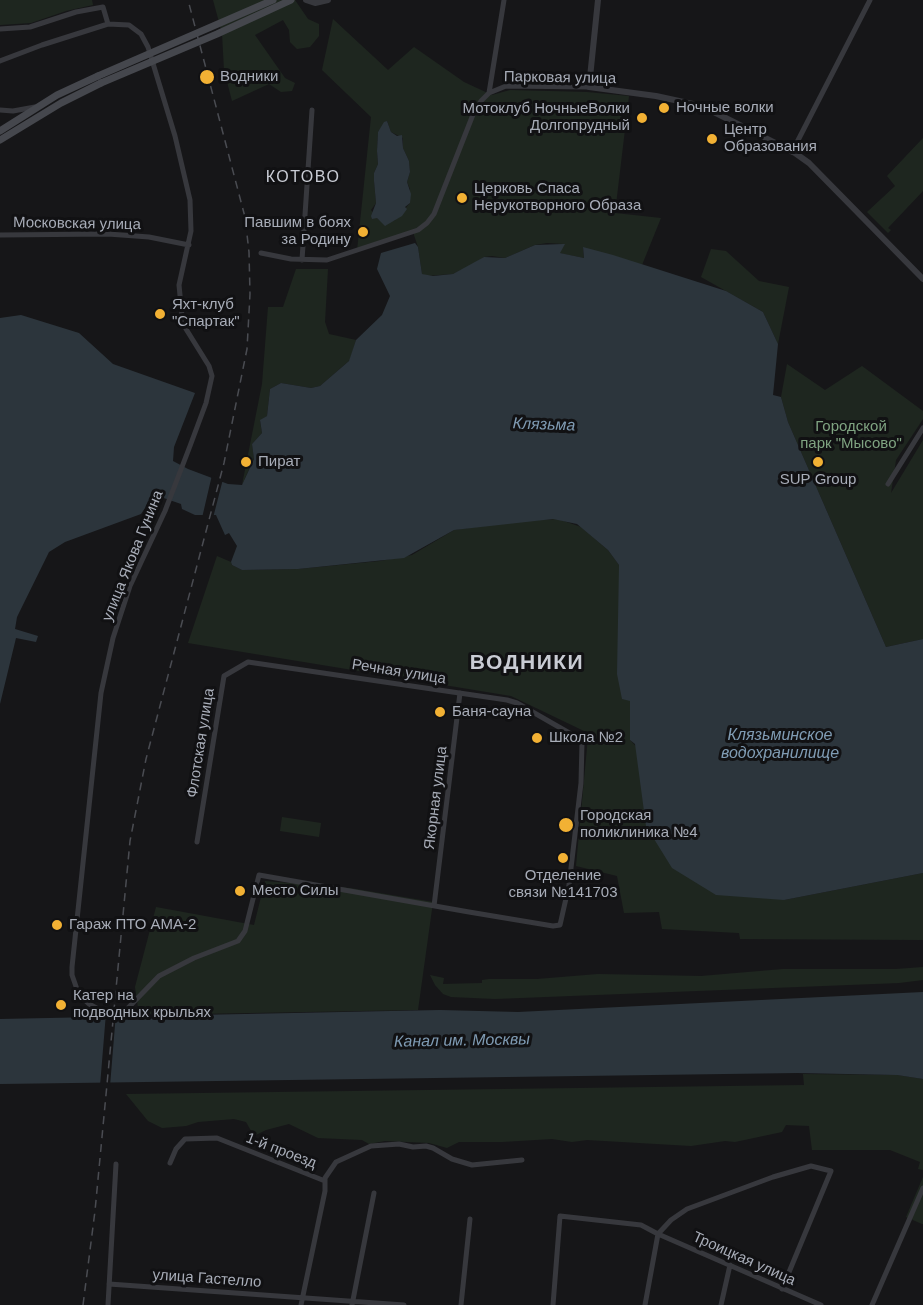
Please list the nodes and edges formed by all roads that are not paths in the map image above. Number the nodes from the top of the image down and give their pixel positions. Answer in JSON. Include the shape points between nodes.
{"nodes":[{"id":1,"x":273,"y":0,"type":"edge"},
{"id":2,"x":291,"y":0,"type":"edge"},
{"id":3,"x":306,"y":0,"type":"edge"},
{"id":4,"x":328,"y":0,"type":"edge"},
{"id":5,"x":504,"y":0,"type":"edge"},
{"id":6,"x":598,"y":0,"type":"edge"},
{"id":7,"x":870,"y":0,"type":"edge"},
{"id":8,"x":108,"y":24,"type":"junction"},
{"id":9,"x":0,"y":29,"type":"edge"},
{"id":10,"x":0,"y":61,"type":"edge"},
{"id":11,"x":99,"y":79,"type":"junction"},
{"id":12,"x":589,"y":87,"type":"junction"},
{"id":13,"x":489,"y":93,"type":"junction"},
{"id":14,"x":40,"y":106,"type":"junction"},
{"id":15,"x":0,"y":110,"type":"edge"},
{"id":16,"x":312,"y":110,"type":"dead end"},
{"id":17,"x":0,"y":130,"type":"edge"},
{"id":18,"x":0,"y":140,"type":"edge"},
{"id":19,"x":792,"y":152,"type":"junction"},
{"id":20,"x":0,"y":235,"type":"edge"},
{"id":21,"x":189,"y":245,"type":"junction"},
{"id":22,"x":261,"y":253,"type":"dead end"},
{"id":23,"x":302,"y":260,"type":"junction"},
{"id":24,"x":923,"y":279,"type":"edge"},
{"id":25,"x":923,"y":428,"type":"edge"},
{"id":26,"x":888,"y":484,"type":"dead end"},
{"id":27,"x":248,"y":662,"type":"joint"},
{"id":28,"x":460,"y":693,"type":"junction"},
{"id":29,"x":197,"y":842,"type":"dead end"},
{"id":30,"x":434,"y":906,"type":"junction"},
{"id":31,"x":522,"y":1160,"type":"dead end"},
{"id":32,"x":170,"y":1163,"type":"dead end"},
{"id":33,"x":116,"y":1164,"type":"dead end"},
{"id":34,"x":325,"y":1181,"type":"junction"},
{"id":35,"x":923,"y":1188,"type":"edge"},
{"id":36,"x":374,"y":1193,"type":"dead end"},
{"id":37,"x":471,"y":1219,"type":"dead end"},
{"id":38,"x":658,"y":1234,"type":"junction"},
{"id":39,"x":730,"y":1265,"type":"junction"},
{"id":40,"x":109,"y":1284,"type":"junction"},
{"id":41,"x":782,"y":1289,"type":"junction"},
{"id":42,"x":303,"y":1298,"type":"junction"},
{"id":43,"x":353,"y":1303,"type":"edge"},
{"id":44,"x":108,"y":1305,"type":"edge"},
{"id":45,"x":301,"y":1305,"type":"edge"},
{"id":46,"x":404,"y":1305,"type":"edge"},
{"id":47,"x":461,"y":1305,"type":"edge"},
{"id":48,"x":553,"y":1305,"type":"edge"},
{"id":49,"x":645,"y":1305,"type":"edge"},
{"id":50,"x":721,"y":1305,"type":"edge"},
{"id":51,"x":821,"y":1305,"type":"edge"},
{"id":52,"x":873,"y":1305,"type":"edge"}],
"edges":[{"from":1,"to":11,"type":"main road","bridge":true},
{"from":2,"to":11,"type":"main road","bridge":true,"via":[[218,34]]},
{"from":3,"to":4,"type":"street"},
{"from":5,"to":13,"type":"street"},
{"from":6,"to":12,"type":"street"},
{"from":7,"to":19,"type":"street"},
{"from":8,"to":9,"type":"street","via":[[103,7],[30,27]]},
{"from":8,"to":10,"type":"street"},
{"from":8,"to":21,"type":"street","name":"улица Якова Гунина","via":[[135,29],[148,47],[188,185]]},
{"from":11,"to":14,"type":"main road"},
{"from":11,"to":18,"type":"main road"},
{"from":12,"to":13,"type":"street","name":"Парковая улица","via":[[506,86]]},
{"from":12,"to":19,"type":"street","name":"Парковая улица","via":[[702,106]]},
{"from":13,"to":23,"type":"street","name":"Парковая улица","via":[[474,112],[427,224],[327,260]]},
{"from":14,"to":15,"type":"street","via":[[21,111]]},
{"from":14,"to":17,"type":"main road"},
{"from":16,"to":23,"type":"street"},
{"from":19,"to":24,"type":"street","name":"Парковая улица","via":[[808,163]]},
{"from":20,"to":21,"type":"street","name":"Московская улица","via":[[111,234]]},
{"from":21,"to":30,"type":"street","name":"улица Якова Гунина","via":[[179,301],[186,329],[212,376],[206,403],[165,511],[127,595],[101,693],[72,967],[79,995],[100,1010],[121,1010],[131,1006],[165,973],[238,941],[243,937],[259,875]]},
{"from":22,"to":23,"type":"street","name":"Парковая улица"},
{"from":25,"to":26,"type":"street"},
{"from":27,"to":28,"type":"street","name":"Речная улица"},
{"from":27,"to":29,"type":"street","name":"Флотская улица","via":[[224,676]]},
{"from":28,"to":30,"type":"street","name":"Якорная улица"},
{"from":28,"to":30,"type":"street","name":"Речная улица","via":[[512,701],[578,738],[582,742],[581,783],[562,922],[557,926]]},
{"from":31,"to":34,"type":"street","name":"1-й проезд","via":[[472,1165],[426,1146],[380,1144],[336,1162]]},
{"from":32,"to":34,"type":"street","name":"1-й проезд","via":[[185,1139],[217,1138]]},
{"from":33,"to":40,"type":"street"},
{"from":34,"to":42,"type":"street"},
{"from":35,"to":52,"type":"street"},
{"from":36,"to":43,"type":"street"},
{"from":37,"to":47,"type":"street"},
{"from":38,"to":39,"type":"street","name":"Троицкая улица"},
{"from":38,"to":41,"type":"street","via":[[687,1209],[751,1185],[811,1166],[831,1170]]},
{"from":38,"to":48,"type":"street","via":[[641,1225],[560,1216]]},
{"from":38,"to":49,"type":"street"},
{"from":39,"to":41,"type":"street","name":"Троицкая улица"},
{"from":39,"to":50,"type":"street"},
{"from":40,"to":42,"type":"street","name":"улица Гастелло"},
{"from":40,"to":44,"type":"street"},
{"from":41,"to":51,"type":"street","name":"Троицкая улица"},
{"from":42,"to":43,"type":"street","name":"улица Гастелло"},
{"from":42,"to":45,"type":"street"},
{"from":43,"to":46,"type":"street","name":"улица Гастелло"}]}
